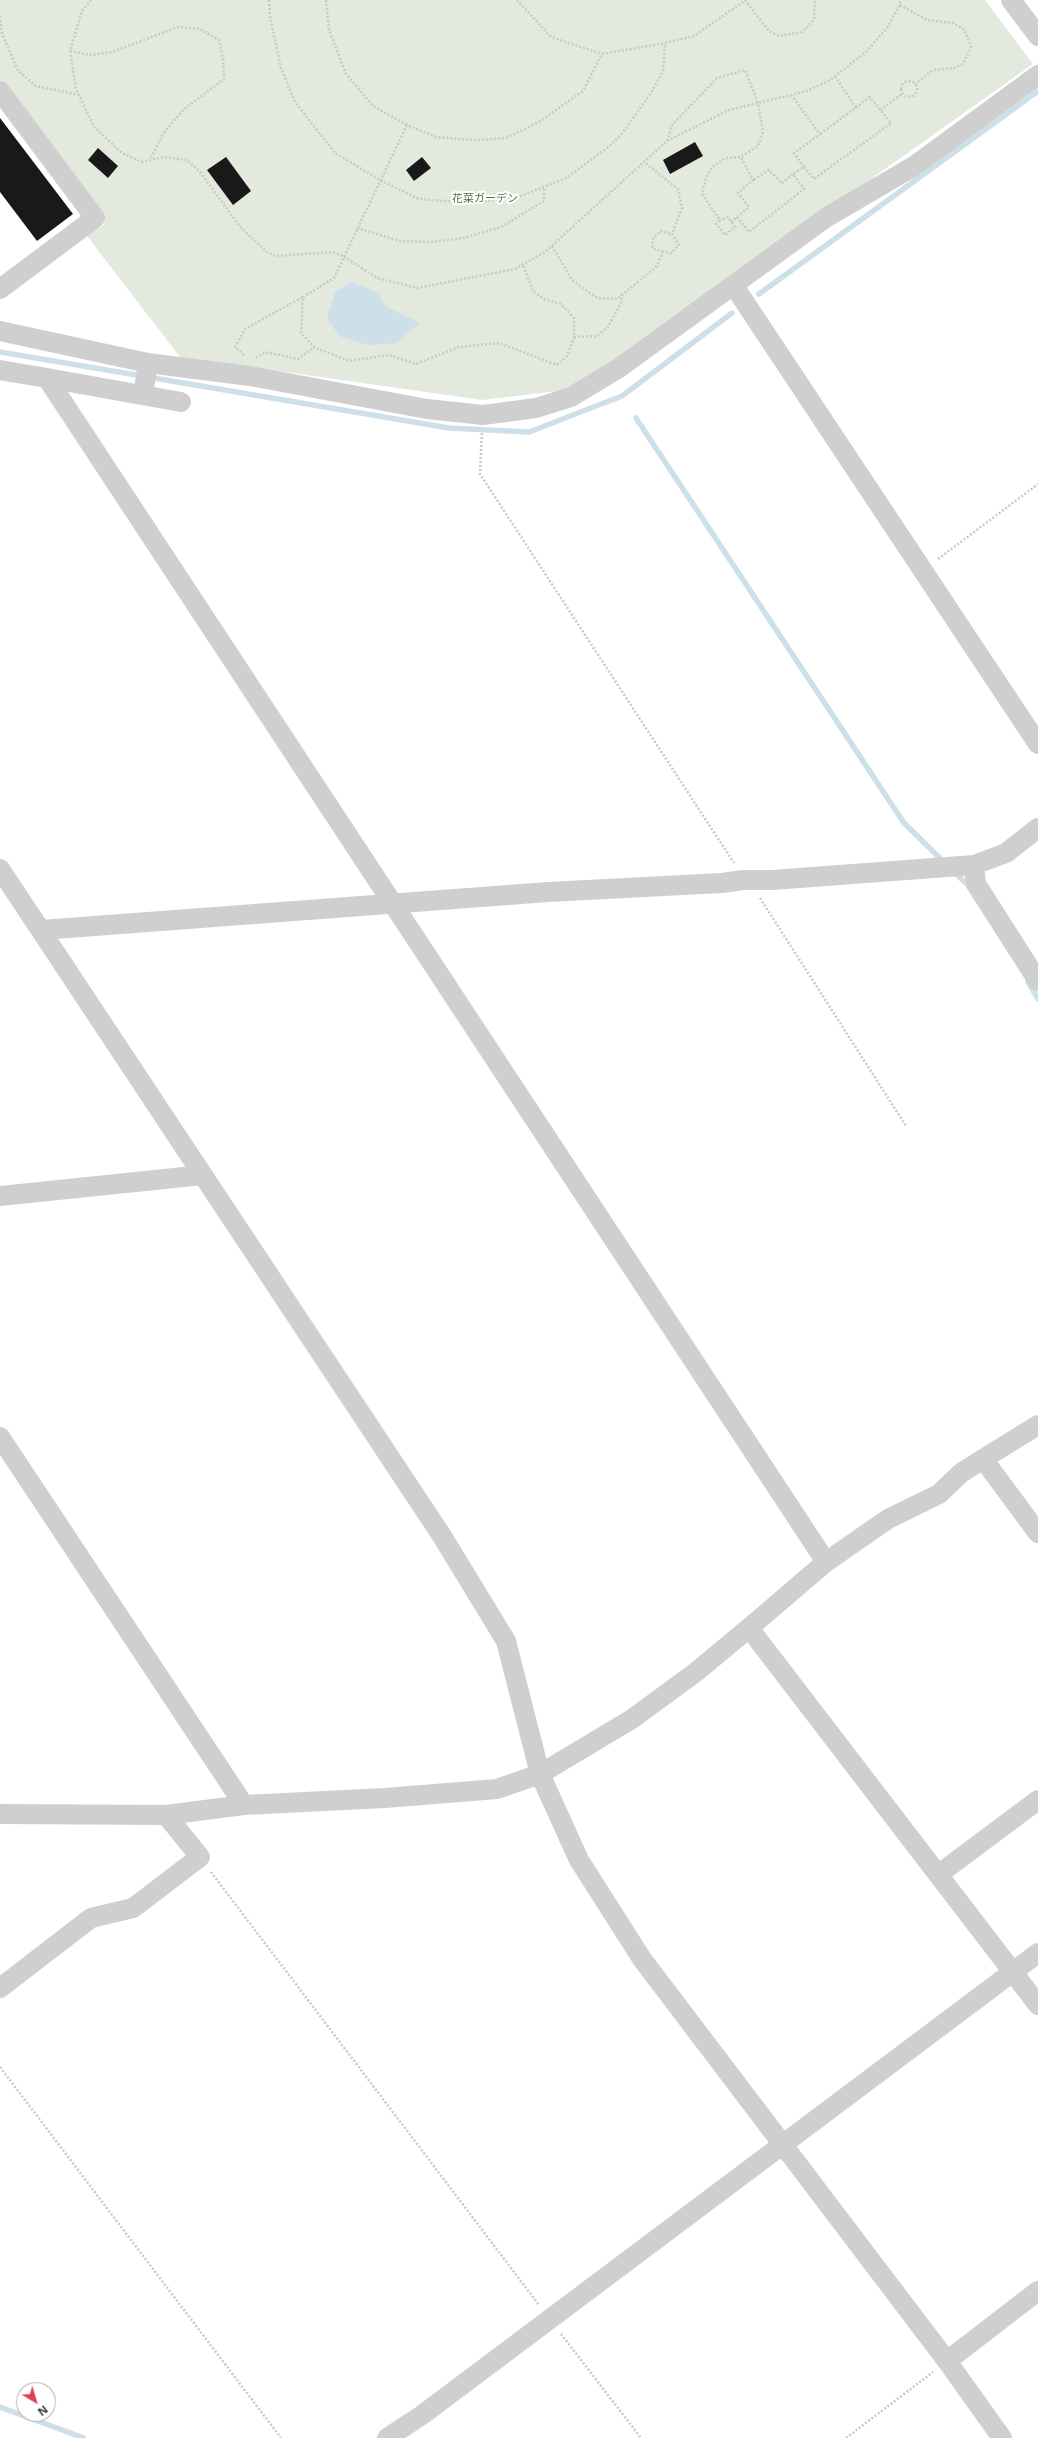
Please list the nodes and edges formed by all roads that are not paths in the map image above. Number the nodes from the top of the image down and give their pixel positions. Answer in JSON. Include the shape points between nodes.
{"nodes":[{"id":1,"x":1011,"y":0,"type":"edge"},
{"id":2,"x":1038,"y":36,"type":"edge"},
{"id":3,"x":1038,"y":75,"type":"edge"},
{"id":4,"x":0,"y":91,"type":"edge"},
{"id":5,"x":734,"y":286,"type":"junction"},
{"id":6,"x":0,"y":289,"type":"edge"},
{"id":7,"x":0,"y":331,"type":"edge"},
{"id":8,"x":0,"y":370,"type":"edge"},
{"id":9,"x":47,"y":378,"type":"junction"},
{"id":10,"x":145,"y":380,"type":"junction"},
{"id":11,"x":181,"y":402,"type":"dead end"},
{"id":12,"x":1038,"y":744,"type":"edge"},
{"id":13,"x":1038,"y":828,"type":"edge"},
{"id":14,"x":974,"y":865,"type":"junction"},
{"id":15,"x":0,"y":869,"type":"edge"},
{"id":16,"x":393,"y":904,"type":"junction"},
{"id":17,"x":41,"y":930,"type":"junction"},
{"id":18,"x":1038,"y":981,"type":"edge"},
{"id":19,"x":203,"y":1175,"type":"junction"},
{"id":20,"x":0,"y":1196,"type":"edge"},
{"id":21,"x":1038,"y":1425,"type":"edge"},
{"id":22,"x":0,"y":1437,"type":"edge"},
{"id":23,"x":983,"y":1459,"type":"junction"},
{"id":24,"x":1038,"y":1533,"type":"edge"},
{"id":25,"x":826,"y":1562,"type":"junction"},
{"id":26,"x":749,"y":1628,"type":"junction"},
{"id":27,"x":540,"y":1774,"type":"junction"},
{"id":28,"x":1038,"y":1800,"type":"edge"},
{"id":29,"x":244,"y":1805,"type":"junction"},
{"id":30,"x":0,"y":1814,"type":"edge"},
{"id":31,"x":166,"y":1815,"type":"junction"},
{"id":32,"x":939,"y":1874,"type":"junction"},
{"id":33,"x":1038,"y":1953,"type":"edge"},
{"id":34,"x":1013,"y":1972,"type":"junction"},
{"id":35,"x":0,"y":1988,"type":"edge"},
{"id":36,"x":1038,"y":2005,"type":"edge"},
{"id":37,"x":782,"y":2146,"type":"junction"},
{"id":38,"x":1038,"y":2291,"type":"edge"},
{"id":39,"x":947,"y":2361,"type":"junction"},
{"id":40,"x":387,"y":2438,"type":"edge"},
{"id":41,"x":1002,"y":2438,"type":"edge"}],
"edges":[{"from":1,"to":2,"type":"street"},
{"from":3,"to":5,"type":"street","via":[[914,166],[827,217]]},
{"from":4,"to":6,"type":"street","via":[[95,218]]},
{"from":5,"to":10,"type":"street","via":[[619,368],[571,397],[536,408],[483,415],[427,409],[250,376]]},
{"from":5,"to":12,"type":"street"},
{"from":7,"to":10,"type":"street"},
{"from":8,"to":9,"type":"street"},
{"from":9,"to":10,"type":"street"},
{"from":9,"to":16,"type":"street"},
{"from":10,"to":11,"type":"street"},
{"from":13,"to":14,"type":"street","via":[[1006,853]]},
{"from":14,"to":16,"type":"street"},
{"from":14,"to":18,"type":"street","via":[[976,884]]},
{"from":15,"to":17,"type":"street"},
{"from":16,"to":17,"type":"street"},
{"from":16,"to":25,"type":"street"},
{"from":17,"to":19,"type":"street"},
{"from":19,"to":20,"type":"street"},
{"from":19,"to":27,"type":"street","via":[[442,1536],[506,1641]]},
{"from":21,"to":23,"type":"street"},
{"from":22,"to":29,"type":"street"},
{"from":23,"to":24,"type":"street"},
{"from":23,"to":25,"type":"street","via":[[961,1473],[939,1494],[888,1519]]},
{"from":25,"to":26,"type":"street"},
{"from":26,"to":27,"type":"street","via":[[696,1672],[632,1719]]},
{"from":26,"to":32,"type":"street"},
{"from":27,"to":29,"type":"street","via":[[497,1789]]},
{"from":27,"to":37,"type":"street","via":[[579,1860],[642,1959]]},
{"from":28,"to":32,"type":"street"},
{"from":29,"to":31,"type":"street"},
{"from":30,"to":31,"type":"street"},
{"from":31,"to":35,"type":"street","via":[[200,1857],[133,1908],[91,1918]]},
{"from":32,"to":34,"type":"street"},
{"from":33,"to":34,"type":"street"},
{"from":34,"to":36,"type":"street"},
{"from":34,"to":37,"type":"street"},
{"from":37,"to":39,"type":"street"},
{"from":37,"to":40,"type":"street","via":[[422,2415]]},
{"from":38,"to":39,"type":"street"},
{"from":39,"to":41,"type":"street"}]}
